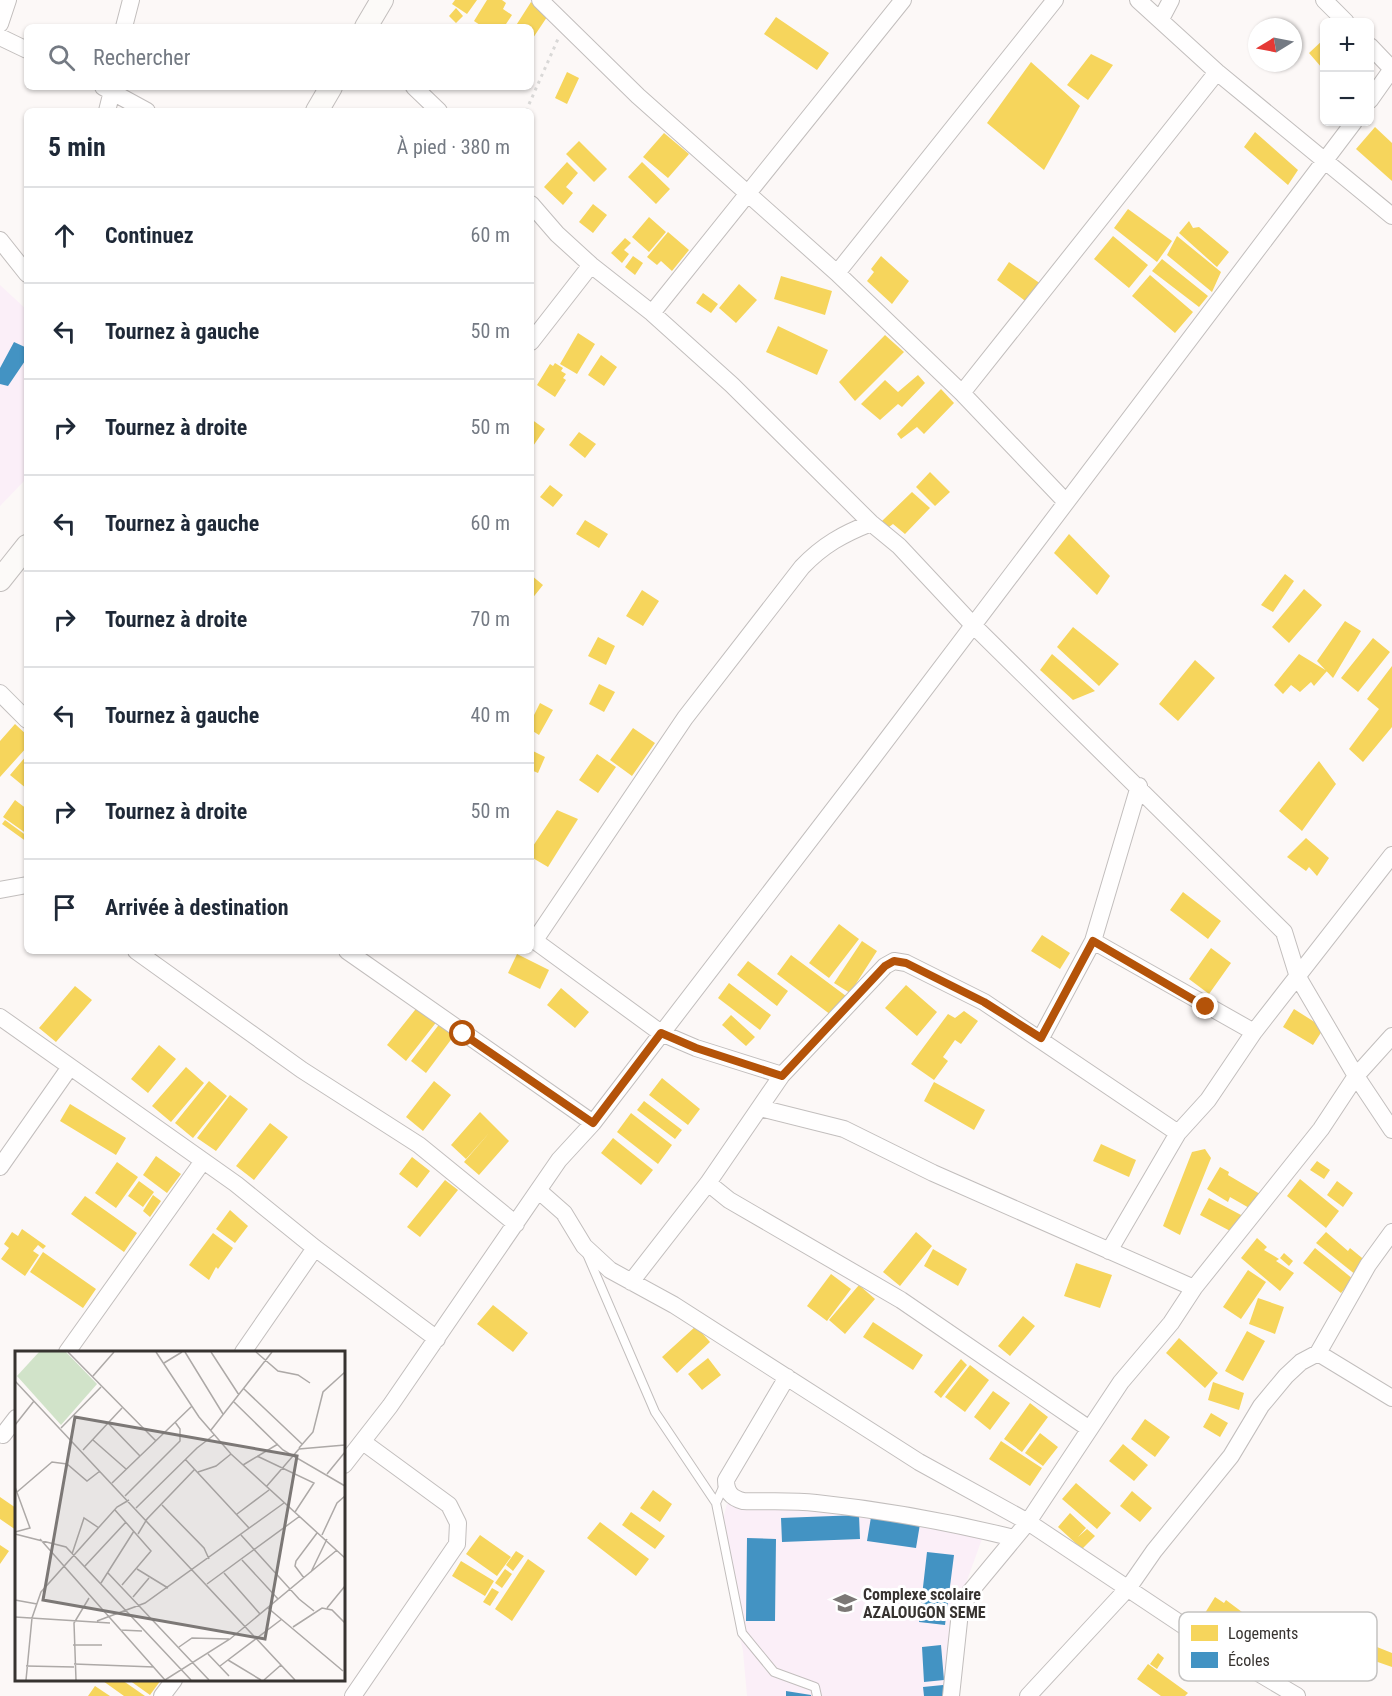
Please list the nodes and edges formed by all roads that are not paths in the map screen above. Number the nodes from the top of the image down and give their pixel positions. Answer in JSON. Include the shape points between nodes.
{"nodes":[{"id":1,"x":8,"y":0,"type":"edge"},
{"id":2,"x":131,"y":0,"type":"edge"},
{"id":3,"x":382,"y":0,"type":"edge"},
{"id":4,"x":540,"y":0,"type":"edge"},
{"id":5,"x":903,"y":0,"type":"edge"},
{"id":6,"x":1055,"y":0,"type":"edge"},
{"id":7,"x":1138,"y":0,"type":"edge"},
{"id":8,"x":1171,"y":0,"type":"edge"},
{"id":9,"x":1324,"y":0,"type":"edge"},
{"id":10,"x":1342,"y":18,"type":"edge"},
{"id":11,"x":1161,"y":19,"type":"junction"},
{"id":12,"x":0,"y":24,"type":"edge"},
{"id":13,"x":125,"y":24,"type":"edge"},
{"id":14,"x":368,"y":24,"type":"edge"},
{"id":15,"x":0,"y":37,"type":"edge"},
{"id":16,"x":24,"y":49,"type":"edge"},
{"id":17,"x":1374,"y":50,"type":"edge"},
{"id":18,"x":1392,"y":69,"type":"edge"},
{"id":19,"x":1217,"y":72,"type":"junction"},
{"id":20,"x":109,"y":90,"type":"edge"},
{"id":21,"x":111,"y":90,"type":"edge"},
{"id":22,"x":329,"y":90,"type":"edge"},
{"id":23,"x":417,"y":90,"type":"edge"},
{"id":24,"x":1374,"y":94,"type":"edge"},
{"id":25,"x":107,"y":108,"type":"edge"},
{"id":26,"x":142,"y":108,"type":"edge"},
{"id":27,"x":319,"y":108,"type":"edge"},
{"id":28,"x":436,"y":108,"type":"edge"},
{"id":29,"x":1351,"y":126,"type":"edge"},
{"id":30,"x":1325,"y":162,"type":"junction"},
{"id":31,"x":747,"y":196,"type":"junction"},
{"id":32,"x":534,"y":207,"type":"edge"},
{"id":33,"x":1392,"y":216,"type":"edge"},
{"id":34,"x":0,"y":240,"type":"edge"},
{"id":35,"x":591,"y":265,"type":"junction"},
{"id":36,"x":24,"y":270,"type":"edge"},
{"id":37,"x":837,"y":273,"type":"junction"},
{"id":38,"x":652,"y":313,"type":"junction"},
{"id":39,"x":534,"y":338,"type":"edge"},
{"id":40,"x":962,"y":393,"type":"junction"},
{"id":41,"x":1065,"y":501,"type":"junction"},
{"id":42,"x":871,"y":523,"type":"junction"},
{"id":43,"x":24,"y":550,"type":"edge"},
{"id":44,"x":0,"y":580,"type":"edge"},
{"id":45,"x":973,"y":625,"type":"junction"},
{"id":46,"x":0,"y":693,"type":"edge"},
{"id":47,"x":24,"y":717,"type":"edge"},
{"id":48,"x":1139,"y":786,"type":"junction"},
{"id":49,"x":1392,"y":855,"type":"edge"},
{"id":50,"x":24,"y":886,"type":"edge"},
{"id":51,"x":0,"y":890,"type":"edge"},
{"id":52,"x":534,"y":938,"type":"edge"},
{"id":53,"x":534,"y":940,"type":"edge"},
{"id":54,"x":1093,"y":941,"type":"junction"},
{"id":55,"x":143,"y":954,"type":"edge"},
{"id":56,"x":350,"y":954,"type":"edge"},
{"id":57,"x":1298,"y":977,"type":"junction"},
{"id":58,"x":0,"y":1017,"type":"edge"},
{"id":59,"x":1254,"y":1032,"type":"junction"},
{"id":60,"x":661,"y":1033,"type":"junction"},
{"id":61,"x":1392,"y":1035,"type":"edge"},
{"id":62,"x":1041,"y":1038,"type":"junction"},
{"id":63,"x":70,"y":1067,"type":"junction"},
{"id":64,"x":782,"y":1076,"type":"junction"},
{"id":65,"x":1356,"y":1076,"type":"junction"},
{"id":66,"x":760,"y":1108,"type":"junction"},
{"id":67,"x":593,"y":1123,"type":"junction"},
{"id":68,"x":1392,"y":1130,"type":"edge"},
{"id":69,"x":1178,"y":1133,"type":"junction"},
{"id":70,"x":203,"y":1161,"type":"junction"},
{"id":71,"x":0,"y":1167,"type":"edge"},
{"id":72,"x":708,"y":1183,"type":"junction"},
{"id":73,"x":539,"y":1191,"type":"junction"},
{"id":74,"x":516,"y":1224,"type":"junction"},
{"id":75,"x":1392,"y":1232,"type":"edge"},
{"id":76,"x":584,"y":1246,"type":"junction"},
{"id":77,"x":315,"y":1248,"type":"junction"},
{"id":78,"x":1109,"y":1251,"type":"junction"},
{"id":79,"x":631,"y":1282,"type":"junction"},
{"id":80,"x":1194,"y":1288,"type":"junction"},
{"id":81,"x":437,"y":1338,"type":"junction"},
{"id":82,"x":68,"y":1351,"type":"edge"},
{"id":83,"x":244,"y":1351,"type":"edge"},
{"id":84,"x":1318,"y":1353,"type":"junction"},
{"id":85,"x":787,"y":1377,"type":"junction"},
{"id":86,"x":1392,"y":1398,"type":"edge"},
{"id":87,"x":15,"y":1420,"type":"edge"},
{"id":88,"x":1088,"y":1428,"type":"junction"},
{"id":89,"x":7,"y":1437,"type":"edge"},
{"id":90,"x":363,"y":1442,"type":"junction"},
{"id":91,"x":345,"y":1464,"type":"edge"},
{"id":92,"x":726,"y":1480,"type":"junction"},
{"id":93,"x":716,"y":1503,"type":"junction"},
{"id":94,"x":1028,"y":1522,"type":"junction"},
{"id":95,"x":1014,"y":1538,"type":"junction"},
{"id":96,"x":1129,"y":1587,"type":"junction"},
{"id":97,"x":1179,"y":1622,"type":"edge"},
{"id":98,"x":173,"y":1681,"type":"edge"},
{"id":99,"x":1272,"y":1681,"type":"edge"},
{"id":100,"x":162,"y":1696,"type":"edge"},
{"id":101,"x":353,"y":1696,"type":"edge"},
{"id":102,"x":818,"y":1696,"type":"edge"},
{"id":103,"x":951,"y":1696,"type":"edge"},
{"id":104,"x":1028,"y":1696,"type":"edge"},
{"id":105,"x":1297,"y":1696,"type":"edge"}],
"edges":[{"from":1,"to":12,"type":"street"},
{"from":2,"to":13,"type":"street"},
{"from":3,"to":14,"type":"main road"},
{"from":4,"to":31,"type":"street"},
{"from":5,"to":31,"type":"street"},
{"from":6,"to":37,"type":"street"},
{"from":7,"to":11,"type":"street"},
{"from":8,"to":11,"type":"street"},
{"from":9,"to":10,"type":"street"},
{"from":11,"to":19,"type":"street"},
{"from":15,"to":16,"type":"street"},
{"from":17,"to":18,"type":"street"},
{"from":18,"to":24,"type":"street"},
{"from":19,"to":30,"type":"street"},
{"from":19,"to":40,"type":"street"},
{"from":20,"to":25,"type":"street"},
{"from":21,"to":26,"type":"street"},
{"from":22,"to":27,"type":"main road"},
{"from":23,"to":28,"type":"street"},
{"from":29,"to":30,"type":"street"},
{"from":30,"to":33,"type":"street"},
{"from":30,"to":41,"type":"street"},
{"from":31,"to":37,"type":"street"},
{"from":31,"to":38,"type":"street"},
{"from":32,"to":35,"type":"street"},
{"from":34,"to":36,"type":"street"},
{"from":35,"to":38,"type":"street"},
{"from":35,"to":39,"type":"street"},
{"from":37,"to":40,"type":"street"},
{"from":38,"to":42,"type":"street","via":[[732,385]]},
{"from":40,"to":41,"type":"street"},
{"from":41,"to":45,"type":"street"},
{"from":42,"to":45,"type":"street","via":[[899,546]]},
{"from":42,"to":52,"type":"street","via":[[840,535],[802,567],[685,718]]},
{"from":43,"to":44,"type":"main road"},
{"from":45,"to":48,"type":"street"},
{"from":45,"to":60,"type":"street"},
{"from":46,"to":47,"type":"street"},
{"from":48,"to":54,"type":"street"},
{"from":48,"to":57,"type":"street","via":[[1284,932]]},
{"from":49,"to":57,"type":"street"},
{"from":50,"to":51,"type":"street"},
{"from":53,"to":60,"type":"street"},
{"from":54,"to":59,"type":"street"},
{"from":54,"to":62,"type":"street"},
{"from":55,"to":74,"type":"street","via":[[302,1070],[419,1145]]},
{"from":56,"to":67,"type":"street"},
{"from":57,"to":59,"type":"street"},
{"from":57,"to":65,"type":"street"},
{"from":58,"to":63,"type":"street"},
{"from":59,"to":69,"type":"street","via":[[1208,1100]]},
{"from":60,"to":64,"type":"street"},
{"from":60,"to":67,"type":"street"},
{"from":61,"to":65,"type":"street"},
{"from":62,"to":64,"type":"street","via":[[984,1002],[906,963],[894,961]]},
{"from":62,"to":69,"type":"street"},
{"from":63,"to":70,"type":"street"},
{"from":63,"to":71,"type":"street"},
{"from":64,"to":66,"type":"street"},
{"from":65,"to":68,"type":"street"},
{"from":65,"to":80,"type":"street","via":[[1321,1129]]},
{"from":66,"to":72,"type":"street"},
{"from":66,"to":78,"type":"street","via":[[844,1129]]},
{"from":67,"to":73,"type":"street","via":[[559,1160]]},
{"from":69,"to":78,"type":"street"},
{"from":70,"to":77,"type":"street"},
{"from":70,"to":82,"type":"street"},
{"from":72,"to":79,"type":"street"},
{"from":72,"to":88,"type":"street","via":[[729,1200],[797,1236],[901,1300]]},
{"from":73,"to":74,"type":"street"},
{"from":73,"to":76,"type":"street","via":[[564,1213]]},
{"from":74,"to":81,"type":"street"},
{"from":75,"to":84,"type":"street","via":[[1368,1265]]},
{"from":76,"to":79,"type":"street","via":[[609,1270]]},
{"from":76,"to":93,"type":"lane","via":[[655,1412]]},
{"from":77,"to":81,"type":"street"},
{"from":77,"to":83,"type":"street"},
{"from":78,"to":80,"type":"street"},
{"from":79,"to":85,"type":"street","via":[[675,1305]]},
{"from":80,"to":88,"type":"street"},
{"from":81,"to":90,"type":"street"},
{"from":84,"to":86,"type":"street"},
{"from":84,"to":96,"type":"street","via":[[1301,1362],[1268,1398],[1231,1456],[1160,1542]]},
{"from":85,"to":92,"type":"street"},
{"from":85,"to":94,"type":"street","via":[[919,1462]]},
{"from":87,"to":89,"type":"street"},
{"from":88,"to":94,"type":"street"},
{"from":90,"to":91,"type":"street"},
{"from":90,"to":101,"type":"street","via":[[449,1505],[458,1523],[458,1533],[457,1544]]},
{"from":92,"to":93,"type":"lane"},
{"from":92,"to":95,"type":"street","via":[[729,1494],[743,1502],[814,1502],[940,1520]]},
{"from":93,"to":102,"type":"lane","via":[[742,1633],[774,1672],[815,1687]]},
{"from":94,"to":95,"type":"street"},
{"from":94,"to":96,"type":"street"},
{"from":95,"to":103,"type":"street","via":[[970,1592],[960,1612]]},
{"from":96,"to":97,"type":"street"},
{"from":96,"to":104,"type":"street"},
{"from":98,"to":100,"type":"street"},
{"from":99,"to":105,"type":"street"}]}
